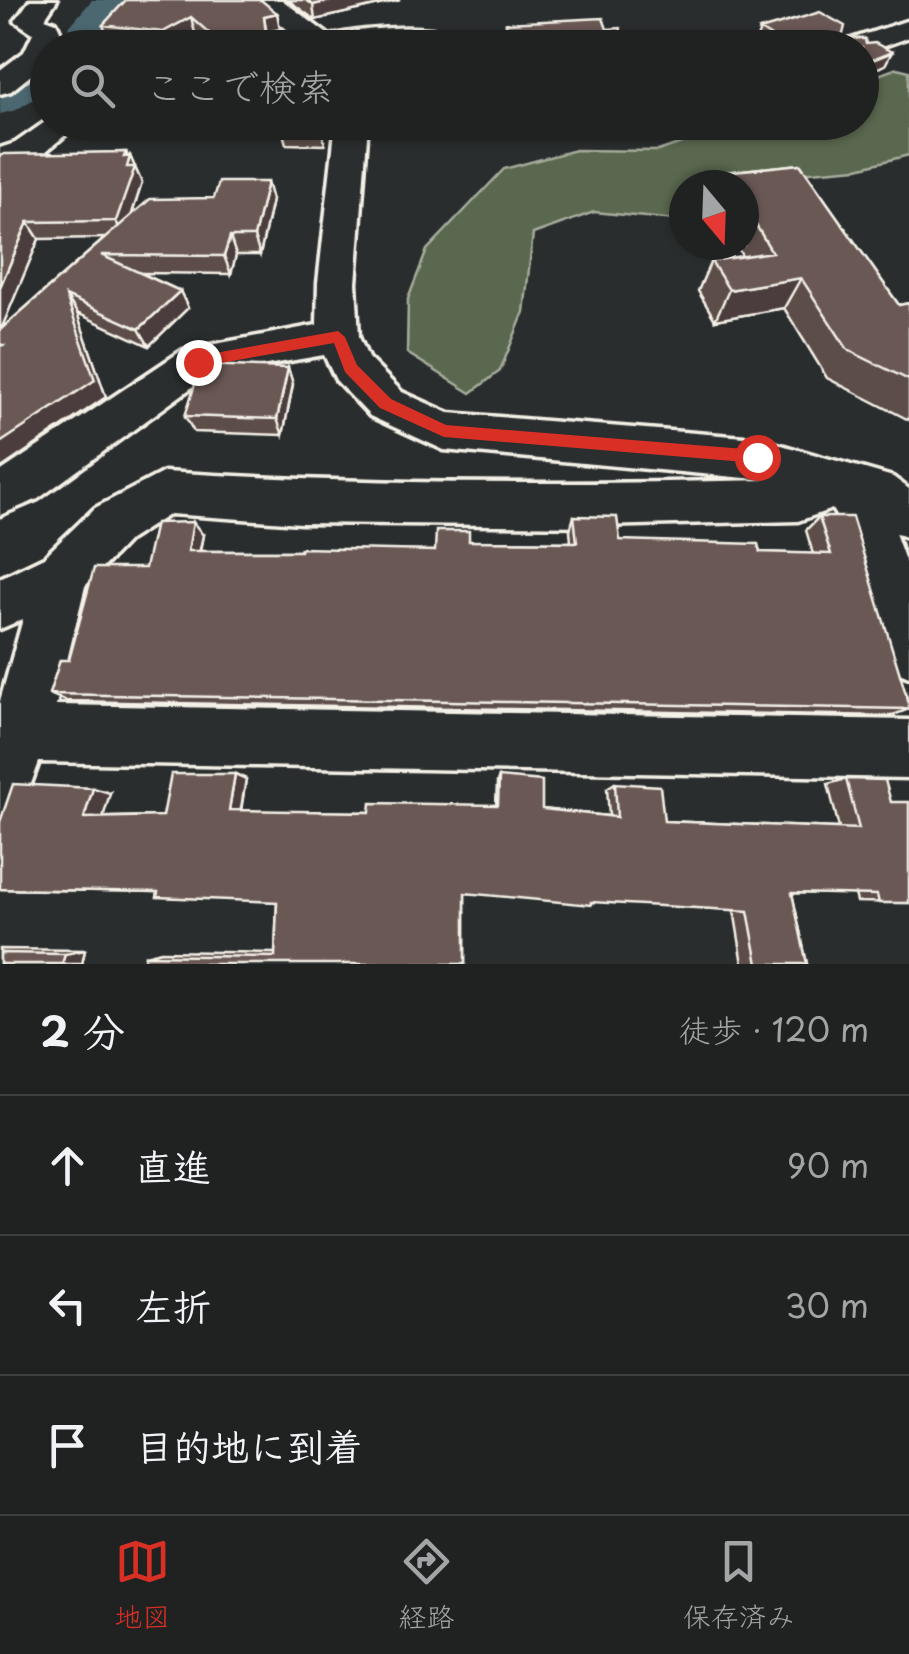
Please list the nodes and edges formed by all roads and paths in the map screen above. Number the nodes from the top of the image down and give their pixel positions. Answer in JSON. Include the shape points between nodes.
{"nodes":[{"id":1,"x":44,"y":0,"type":"edge"},
{"id":2,"x":264,"y":0,"type":"edge"},
{"id":3,"x":909,"y":28,"type":"edge"},
{"id":4,"x":47,"y":30,"type":"edge"},
{"id":5,"x":302,"y":30,"type":"edge"},
{"id":6,"x":879,"y":39,"type":"edge"},
{"id":7,"x":30,"y":61,"type":"edge"},
{"id":8,"x":0,"y":85,"type":"edge"},
{"id":9,"x":41,"y":140,"type":"edge"},
{"id":10,"x":350,"y":140,"type":"edge"},
{"id":11,"x":0,"y":160,"type":"edge"},
{"id":12,"x":338,"y":337,"type":"junction"},
{"id":13,"x":843,"y":484,"type":"junction"},
{"id":14,"x":0,"y":494,"type":"edge"},
{"id":15,"x":909,"y":516,"type":"edge"},
{"id":16,"x":62,"y":574,"type":"junction"},
{"id":17,"x":0,"y":604,"type":"edge"},
{"id":18,"x":909,"y":650,"type":"edge"},
{"id":19,"x":20,"y":733,"type":"junction"},
{"id":20,"x":909,"y":750,"type":"edge"},
{"id":21,"x":0,"y":790,"type":"edge"}],
"edges":[{"from":1,"to":4,"type":"street","via":[[29,21]]},
{"from":2,"to":5,"type":"street"},
{"from":3,"to":6,"type":"street"},
{"from":7,"to":8,"type":"street"},
{"from":9,"to":11,"type":"street"},
{"from":10,"to":12,"type":"street","via":[[336,284]]},
{"from":12,"to":13,"type":"street","via":[[350,368],[386,404],[444,431],[757,457]]},
{"from":12,"to":14,"type":"street","via":[[198,362]]},
{"from":13,"to":15,"type":"street","via":[[876,492]]},
{"from":13,"to":16,"type":"street","via":[[798,500],[598,505],[301,502],[164,493],[112,524]]},
{"from":13,"to":18,"type":"street","via":[[868,525]]},
{"from":16,"to":17,"type":"street"},
{"from":16,"to":19,"type":"street"},
{"from":19,"to":20,"type":"street"},
{"from":19,"to":21,"type":"street"}]}
